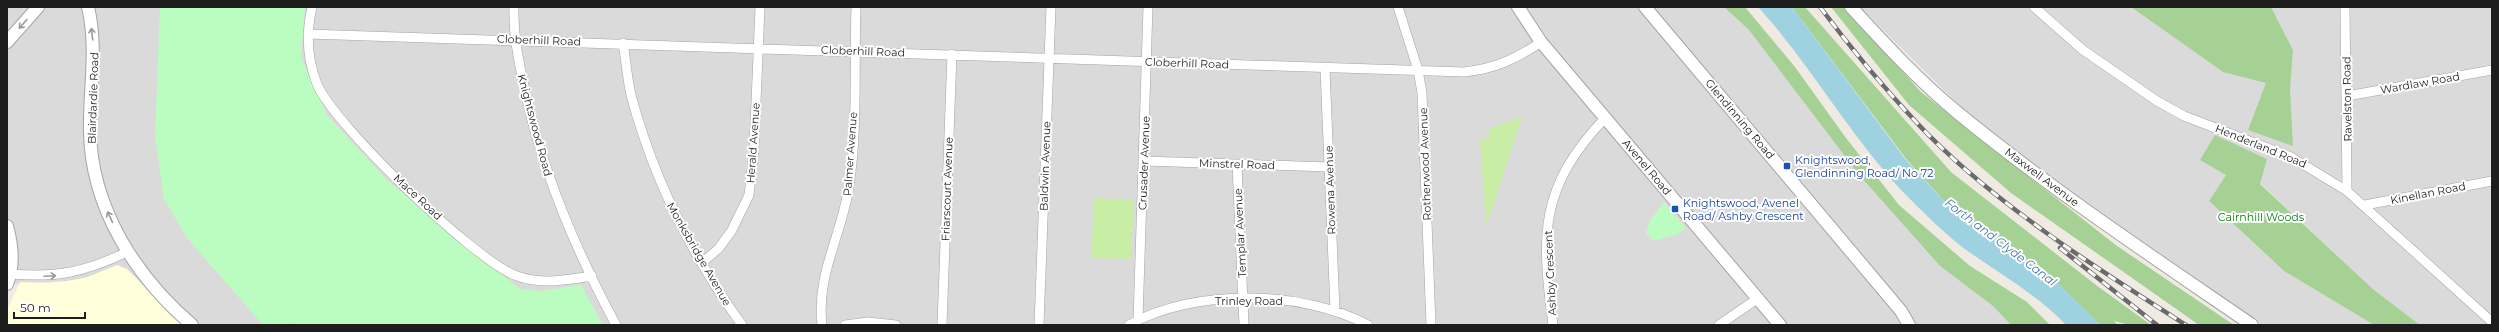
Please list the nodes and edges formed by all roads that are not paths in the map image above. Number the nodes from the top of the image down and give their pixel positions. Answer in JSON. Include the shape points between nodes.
{"nodes":[{"id":1,"x":38,"y":7,"type":"edge"},
{"id":2,"x":88,"y":7,"type":"edge"},
{"id":3,"x":312,"y":7,"type":"edge"},
{"id":4,"x":514,"y":7,"type":"edge"},
{"id":5,"x":760,"y":7,"type":"edge"},
{"id":6,"x":856,"y":7,"type":"edge"},
{"id":7,"x":1051,"y":7,"type":"edge"},
{"id":8,"x":1148,"y":7,"type":"edge"},
{"id":9,"x":1398,"y":7,"type":"edge"},
{"id":10,"x":1518,"y":7,"type":"edge"},
{"id":11,"x":1645,"y":7,"type":"edge"},
{"id":12,"x":1851,"y":7,"type":"edge"},
{"id":13,"x":2034,"y":7,"type":"edge"},
{"id":14,"x":2345,"y":7,"type":"edge"},
{"id":15,"x":308,"y":34,"type":"junction"},
{"id":16,"x":514,"y":39,"type":"junction"},
{"id":17,"x":7,"y":42,"type":"edge"},
{"id":18,"x":1541,"y":42,"type":"junction"},
{"id":19,"x":623,"y":43,"type":"junction"},
{"id":20,"x":758,"y":48,"type":"junction"},
{"id":21,"x":855,"y":51,"type":"junction"},
{"id":22,"x":952,"y":54,"type":"junction"},
{"id":23,"x":1049,"y":58,"type":"junction"},
{"id":24,"x":1146,"y":62,"type":"junction"},
{"id":25,"x":1325,"y":69,"type":"junction"},
{"id":26,"x":1418,"y":70,"type":"junction"},
{"id":27,"x":2492,"y":70,"type":"edge"},
{"id":28,"x":2347,"y":96,"type":"junction"},
{"id":29,"x":1605,"y":118,"type":"junction"},
{"id":30,"x":1144,"y":161,"type":"junction"},
{"id":31,"x":1237,"y":165,"type":"junction"},
{"id":32,"x":1329,"y":168,"type":"junction"},
{"id":33,"x":2492,"y":181,"type":"edge"},
{"id":34,"x":2347,"y":191,"type":"junction"},
{"id":35,"x":2364,"y":205,"type":"junction"},
{"id":36,"x":7,"y":226,"type":"edge"},
{"id":37,"x":127,"y":252,"type":"junction"},
{"id":38,"x":702,"y":262,"type":"junction"},
{"id":39,"x":592,"y":276,"type":"junction"},
{"id":40,"x":9,"y":279,"type":"edge"},
{"id":41,"x":1243,"y":299,"type":"junction"},
{"id":42,"x":1757,"y":299,"type":"junction"},
{"id":43,"x":1335,"y":310,"type":"junction"},
{"id":44,"x":1138,"y":320,"type":"junction"},
{"id":45,"x":2492,"y":322,"type":"edge"},
{"id":46,"x":192,"y":325,"type":"edge"},
{"id":47,"x":616,"y":325,"type":"edge"},
{"id":48,"x":742,"y":325,"type":"edge"},
{"id":49,"x":822,"y":325,"type":"edge"},
{"id":50,"x":845,"y":325,"type":"edge"},
{"id":51,"x":896,"y":325,"type":"edge"},
{"id":52,"x":942,"y":325,"type":"edge"},
{"id":53,"x":1039,"y":325,"type":"edge"},
{"id":54,"x":1129,"y":325,"type":"edge"},
{"id":55,"x":1244,"y":325,"type":"edge"},
{"id":56,"x":1368,"y":325,"type":"edge"},
{"id":57,"x":1431,"y":325,"type":"edge"},
{"id":58,"x":1553,"y":325,"type":"edge"},
{"id":59,"x":1719,"y":325,"type":"edge"},
{"id":60,"x":1780,"y":325,"type":"edge"},
{"id":61,"x":1909,"y":325,"type":"edge"},
{"id":62,"x":2252,"y":325,"type":"edge"}],
"edges":[{"from":1,"to":17,"type":"street","one_way":true},
{"from":37,"to":2,"type":"street","name":"Blairdardie Road","one_way":true,"via":[[107,211],[92,152],[90,118],[94,46]]},
{"from":3,"to":15,"type":"street","name":"Mace Road"},
{"from":4,"to":16,"type":"street","name":"Knightswood Road"},
{"from":5,"to":20,"type":"street","name":"Herald Avenue"},
{"from":6,"to":21,"type":"street","name":"Palmer Avenue"},
{"from":7,"to":23,"type":"street","name":"Baldwin Avenue"},
{"from":8,"to":24,"type":"street","name":"Crusader Avenue"},
{"from":9,"to":26,"type":"street","name":"Rotherwood Avenue"},
{"from":10,"to":18,"type":"street","name":"Avenel Road"},
{"from":11,"to":61,"type":"street","name":"Glendinning Road","via":[[1901,311]]},
{"from":12,"to":62,"type":"street","name":"Maxwell Avenue","via":[[1906,66],[1957,113],[2118,234]]},
{"from":13,"to":34,"type":"street","name":"Henderland Road","via":[[2083,50],[2157,101],[2184,116],[2291,157]]},
{"from":14,"to":28,"type":"street","name":"Ravelston Road"},
{"from":15,"to":16,"type":"street","name":"Cloberhill Road"},
{"from":15,"to":39,"type":"street","name":"Mace Road","via":[[313,73],[332,110],[408,189],[446,224],[505,271],[516,276],[549,282]]},
{"from":16,"to":19,"type":"street","name":"Cloberhill Road"},
{"from":16,"to":39,"type":"street","name":"Knightswood Road","via":[[541,155],[555,195]]},
{"from":18,"to":26,"type":"street","name":"Cloberhill Road","via":[[1518,58],[1495,67],[1464,72]]},
{"from":18,"to":29,"type":"street","name":"Avenel Road"},
{"from":19,"to":20,"type":"street","name":"Cloberhill Road"},
{"from":19,"to":38,"type":"street","name":"Monksbridge Avenue","via":[[631,93],[658,175]]},
{"from":20,"to":21,"type":"street","name":"Cloberhill Road"},
{"from":20,"to":38,"type":"street","name":"Herald Avenue","via":[[754,150],[749,195],[732,230],[719,248]]},
{"from":21,"to":22,"type":"street","name":"Cloberhill Road"},
{"from":21,"to":49,"type":"street","name":"Palmer Avenue","via":[[850,184],[842,222],[821,290]]},
{"from":22,"to":23,"type":"street","name":"Cloberhill Road"},
{"from":22,"to":52,"type":"street","name":"Friarscourt Avenue"},
{"from":23,"to":24,"type":"street","name":"Cloberhill Road"},
{"from":23,"to":53,"type":"street","name":"Baldwin Avenue"},
{"from":24,"to":25,"type":"street","name":"Cloberhill Road"},
{"from":24,"to":30,"type":"street","name":"Crusader Avenue"},
{"from":25,"to":26,"type":"street","name":"Cloberhill Road"},
{"from":25,"to":32,"type":"street","name":"Rowena Avenue"},
{"from":26,"to":57,"type":"street","name":"Rotherwood Avenue","via":[[1422,93]]},
{"from":27,"to":28,"type":"street","name":"Wardlaw Road"},
{"from":28,"to":34,"type":"street","name":"Ravelston Road"},
{"from":29,"to":42,"type":"street","name":"Avenel Road"},
{"from":29,"to":58,"type":"street","name":"Ashby Crescent","via":[[1573,155],[1550,206],[1546,241]]},
{"from":30,"to":31,"type":"street","name":"Minstrel Road"},
{"from":30,"to":44,"type":"street","name":"Crusader Avenue"},
{"from":31,"to":32,"type":"street","name":"Minstrel Road"},
{"from":31,"to":41,"type":"street","name":"Templar Avenue"},
{"from":32,"to":43,"type":"street","name":"Rowena Avenue"},
{"from":33,"to":35,"type":"street","name":"Kinellan Road"},
{"from":34,"to":35,"type":"street","name":"Henderland Road"},
{"from":35,"to":45,"type":"street","name":"Henderland Road"},
{"from":36,"to":40,"type":"street","via":[[11,248]]},
{"from":40,"to":37,"type":"street","one_way":true,"via":[[72,274],[100,265]]},
{"from":37,"to":46,"type":"street","name":"Blairdardie Road","via":[[148,281]]},
{"from":38,"to":48,"type":"street","name":"Monksbridge Avenue"},
{"from":39,"to":47,"type":"street","name":"Knightswood Road"},
{"from":41,"to":43,"type":"street","name":"Trinley Road","via":[[1282,300]]},
{"from":41,"to":44,"type":"street","name":"Trinley Road","via":[[1192,304]]},
{"from":41,"to":55,"type":"street","name":"Templar Avenue"},
{"from":42,"to":59,"type":"street"},
{"from":42,"to":60,"type":"street","name":"Avenel Road"},
{"from":43,"to":56,"type":"street","name":"Trinley Road"},
{"from":44,"to":54,"type":"street","name":"Trinley Road"},
{"from":50,"to":51,"type":"street","via":[[868,322]]}]}
